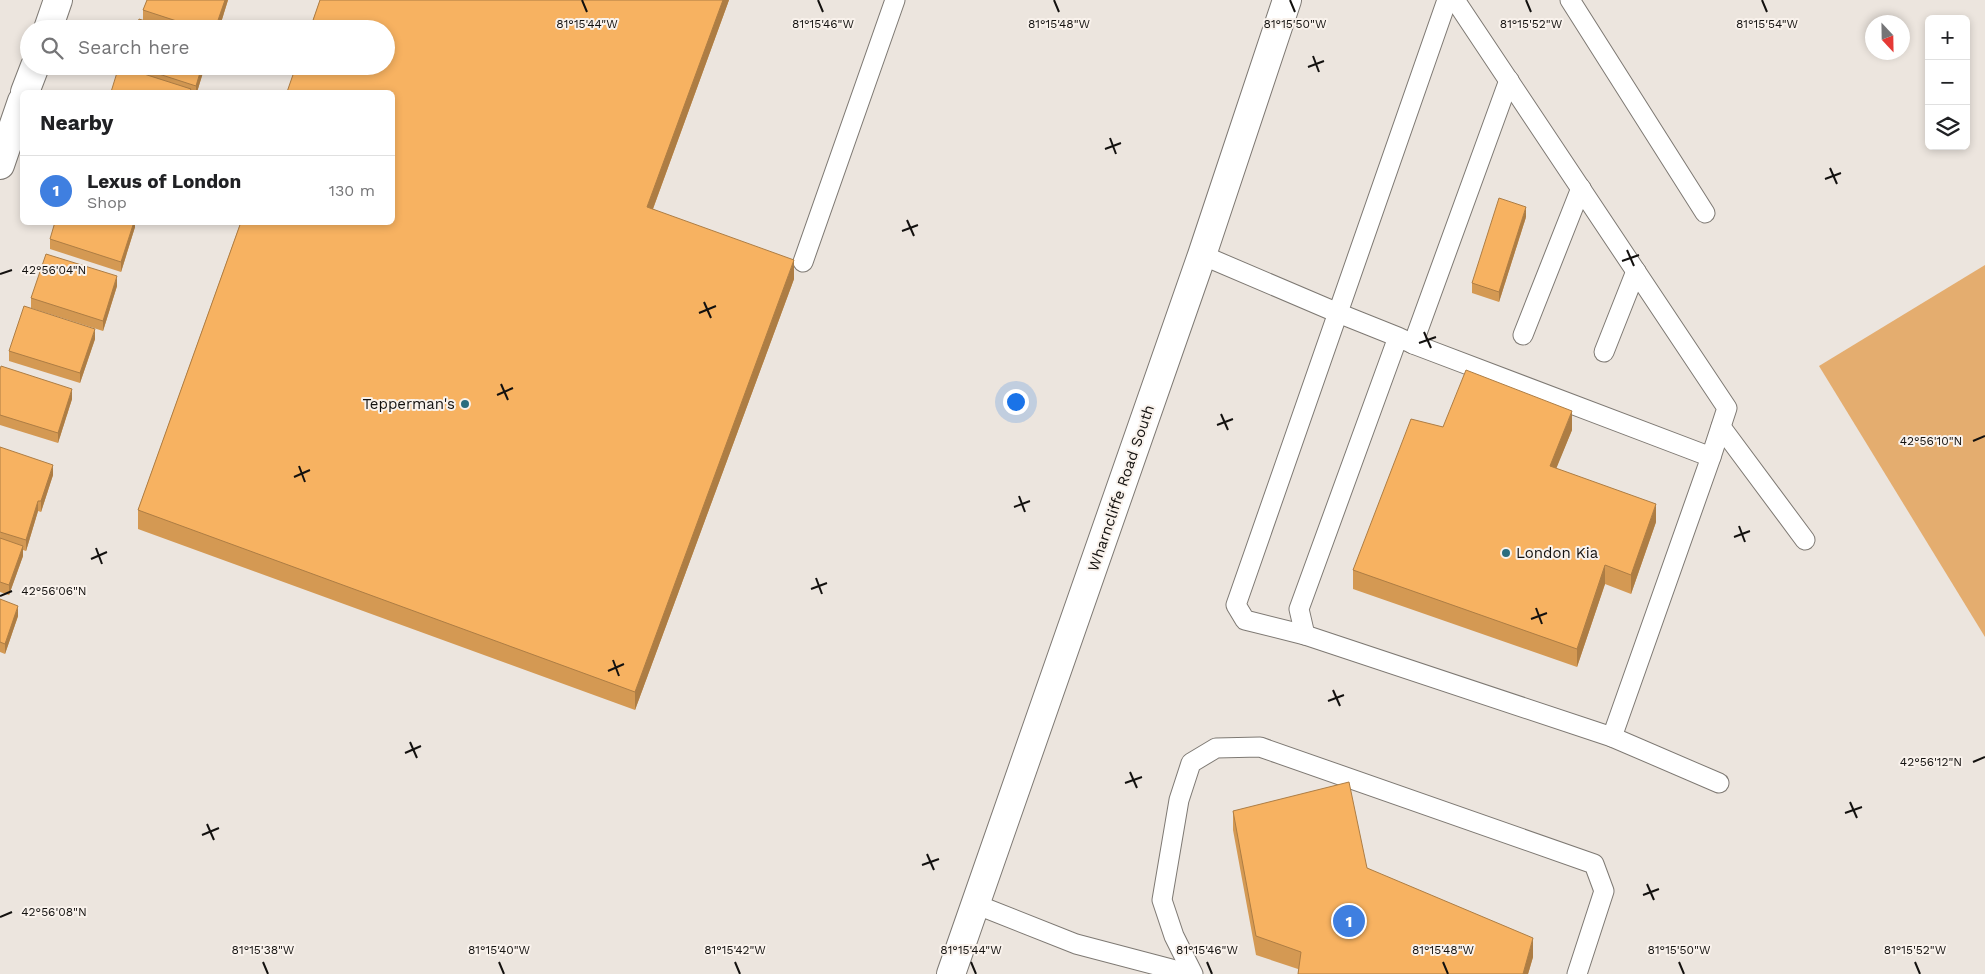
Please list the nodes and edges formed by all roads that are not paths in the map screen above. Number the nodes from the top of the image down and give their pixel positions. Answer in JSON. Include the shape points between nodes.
{"nodes":[{"id":1,"x":58,"y":0,"type":"edge"},
{"id":2,"x":895,"y":0,"type":"edge"},
{"id":3,"x":1287,"y":0,"type":"edge"},
{"id":4,"x":1447,"y":0,"type":"edge"},
{"id":5,"x":1455,"y":0,"type":"edge"},
{"id":6,"x":1570,"y":0,"type":"edge"},
{"id":7,"x":51,"y":20,"type":"edge"},
{"id":8,"x":32,"y":75,"type":"edge"},
{"id":9,"x":1509,"y":80,"type":"junction"},
{"id":10,"x":26,"y":90,"type":"edge"},
{"id":11,"x":20,"y":107,"type":"edge"},
{"id":12,"x":0,"y":165,"type":"edge"},
{"id":13,"x":1581,"y":188,"type":"junction"},
{"id":14,"x":1706,"y":213,"type":"dead end"},
{"id":15,"x":1202,"y":255,"type":"junction"},
{"id":16,"x":803,"y":262,"type":"dead end"},
{"id":17,"x":1636,"y":270,"type":"junction"},
{"id":18,"x":1338,"y":313,"type":"junction"},
{"id":19,"x":1523,"y":335,"type":"dead end"},
{"id":20,"x":1406,"y":341,"type":"junction"},
{"id":21,"x":1604,"y":352,"type":"dead end"},
{"id":22,"x":1721,"y":427,"type":"junction"},
{"id":23,"x":1711,"y":457,"type":"junction"},
{"id":24,"x":1805,"y":540,"type":"dead end"},
{"id":25,"x":1305,"y":635,"type":"junction"},
{"id":26,"x":1612,"y":737,"type":"junction"},
{"id":27,"x":1719,"y":783,"type":"dead end"},
{"id":28,"x":976,"y":904,"type":"junction"},
{"id":29,"x":951,"y":974,"type":"edge"},
{"id":30,"x":1191,"y":974,"type":"edge"},
{"id":31,"x":1577,"y":974,"type":"edge"}],
"edges":[{"from":1,"to":7,"type":"main road"},
{"from":2,"to":16,"type":"lane"},
{"from":3,"to":15,"type":"main road","name":"Wharncliffe Road South"},
{"from":4,"to":18,"type":"lane"},
{"from":5,"to":9,"type":"lane"},
{"from":6,"to":14,"type":"lane"},
{"from":8,"to":10,"type":"main road"},
{"from":9,"to":13,"type":"lane"},
{"from":9,"to":20,"type":"lane"},
{"from":11,"to":12,"type":"main road"},
{"from":13,"to":17,"type":"lane"},
{"from":13,"to":19,"type":"lane"},
{"from":15,"to":18,"type":"lane"},
{"from":15,"to":28,"type":"main road","name":"Wharncliffe Road South"},
{"from":17,"to":21,"type":"lane"},
{"from":17,"to":22,"type":"lane","via":[[1727,408]]},
{"from":18,"to":20,"type":"lane"},
{"from":18,"to":25,"type":"lane","via":[[1236,605],[1245,620]]},
{"from":20,"to":23,"type":"lane"},
{"from":20,"to":25,"type":"lane","via":[[1299,609]]},
{"from":22,"to":23,"type":"lane"},
{"from":22,"to":24,"type":"lane"},
{"from":23,"to":26,"type":"lane"},
{"from":25,"to":26,"type":"lane"},
{"from":26,"to":27,"type":"lane"},
{"from":28,"to":29,"type":"main road","name":"Wharncliffe Road South"},
{"from":28,"to":30,"type":"lane","via":[[1076,944]]},
{"from":30,"to":31,"type":"lane","via":[[1162,900],[1179,800],[1191,763],[1216,748],[1260,747],[1594,864],[1604,891]]}]}
